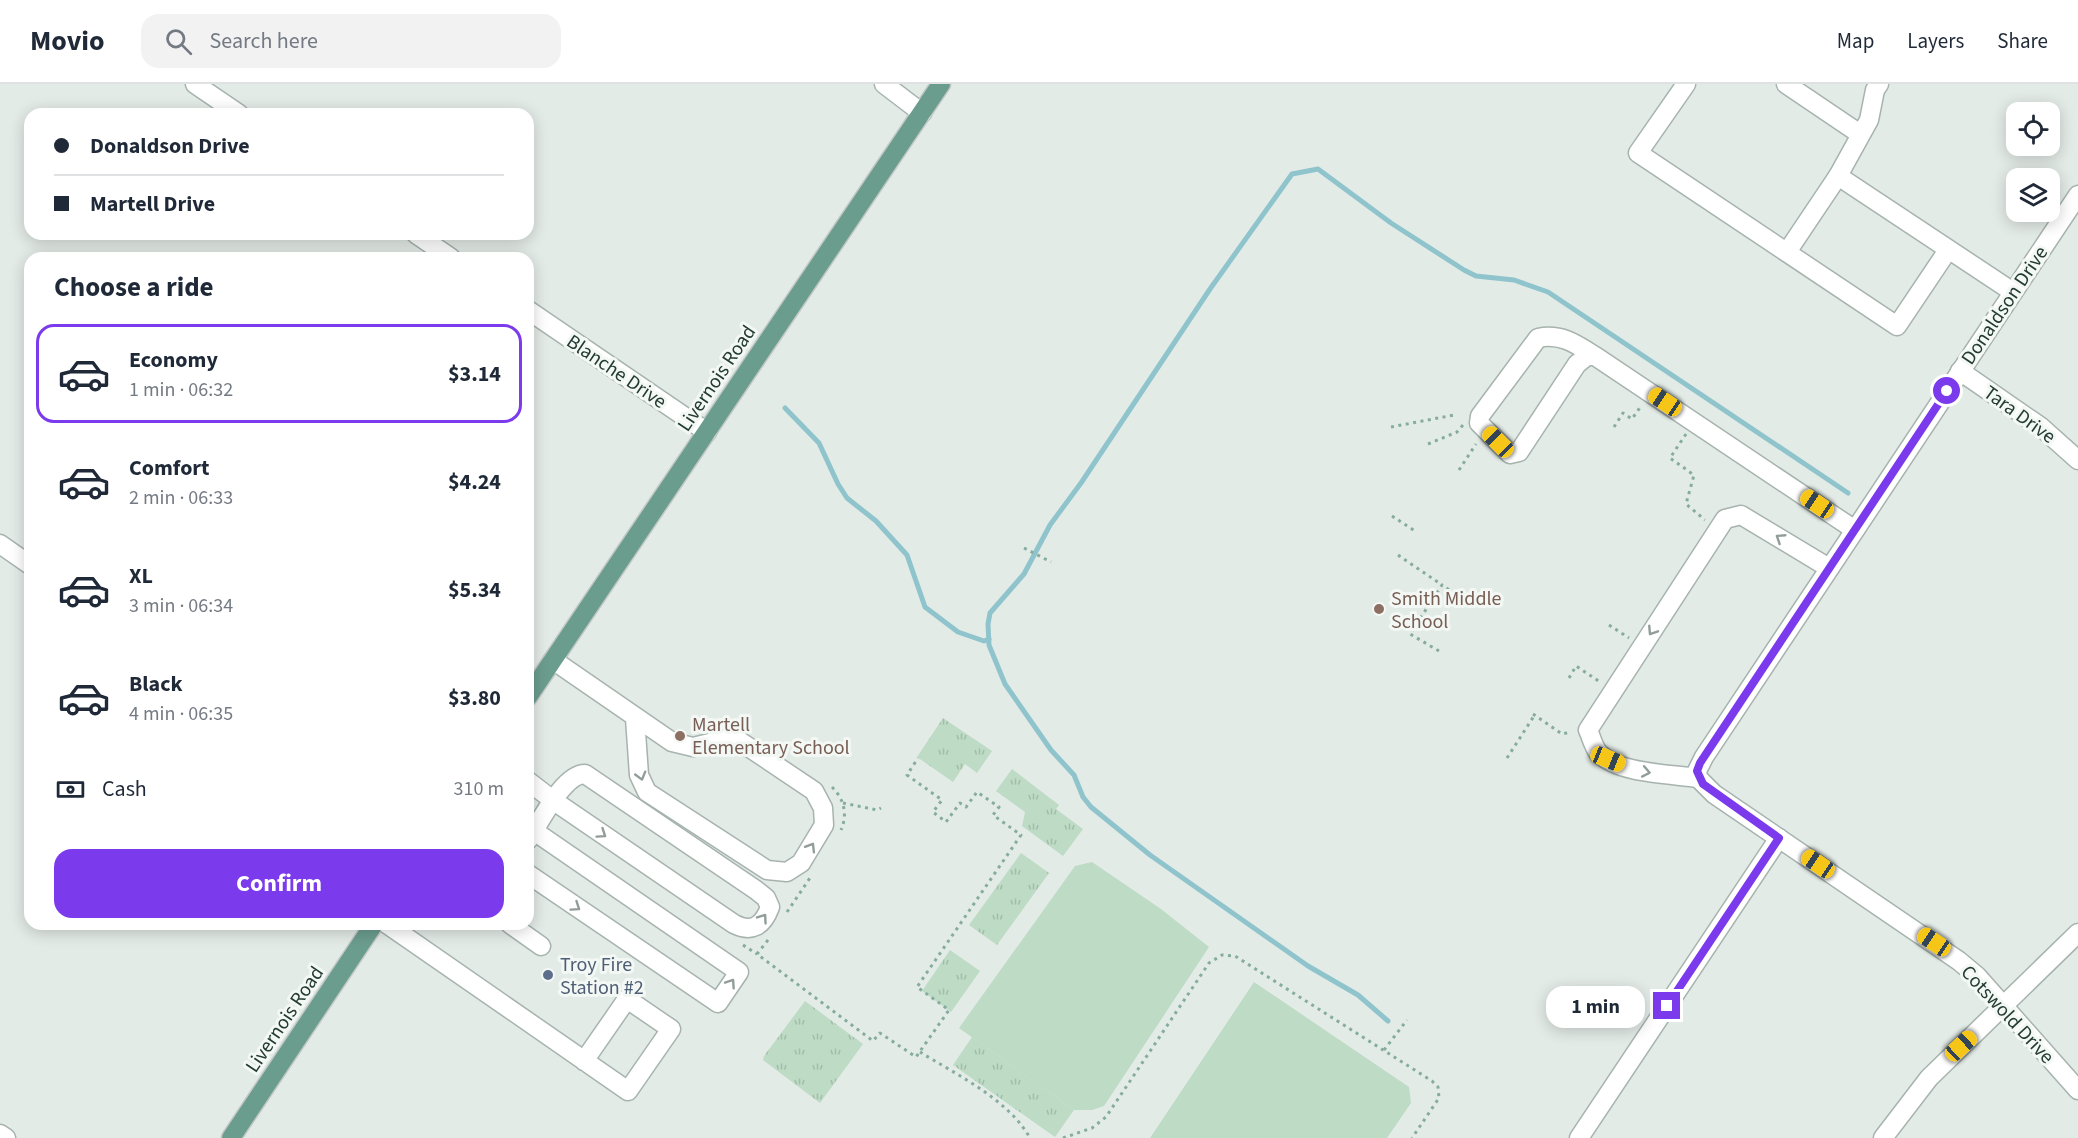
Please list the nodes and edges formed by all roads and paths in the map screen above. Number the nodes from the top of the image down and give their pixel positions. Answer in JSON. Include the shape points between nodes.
{"nodes":[{"id":1,"x":195,"y":84,"type":"edge"},
{"id":2,"x":884,"y":84,"type":"edge"},
{"id":3,"x":941,"y":84,"type":"edge"},
{"id":4,"x":1686,"y":84,"type":"edge"},
{"id":5,"x":1786,"y":84,"type":"edge"},
{"id":6,"x":1879,"y":84,"type":"edge"},
{"id":7,"x":230,"y":108,"type":"edge"},
{"id":8,"x":922,"y":113,"type":"junction"},
{"id":9,"x":1860,"y":134,"type":"junction"},
{"id":10,"x":1838,"y":176,"type":"junction"},
{"id":11,"x":2078,"y":195,"type":"edge"},
{"id":12,"x":425,"y":240,"type":"edge"},
{"id":13,"x":1948,"y":250,"type":"junction"},
{"id":14,"x":442,"y":252,"type":"edge"},
{"id":15,"x":1787,"y":252,"type":"junction"},
{"id":16,"x":2013,"y":292,"type":"junction"},
{"id":17,"x":534,"y":314,"type":"edge"},
{"id":18,"x":1594,"y":356,"type":"junction"},
{"id":19,"x":1960,"y":371,"type":"junction"},
{"id":20,"x":1651,"y":392,"type":"junction"},
{"id":21,"x":1454,"y":415,"type":"dead end"},
{"id":22,"x":1694,"y":422,"type":"junction"},
{"id":23,"x":1391,"y":427,"type":"dead end"},
{"id":24,"x":1614,"y":427,"type":"dead end"},
{"id":25,"x":707,"y":432,"type":"junction"},
{"id":26,"x":1456,"y":432,"type":"dead end"},
{"id":27,"x":1428,"y":444,"type":"dead end"},
{"id":28,"x":1475,"y":446,"type":"dead end"},
{"id":29,"x":2078,"y":460,"type":"edge"},
{"id":30,"x":1459,"y":470,"type":"dead end"},
{"id":31,"x":1392,"y":516,"type":"dead end"},
{"id":32,"x":1709,"y":522,"type":"dead end"},
{"id":33,"x":1856,"y":530,"type":"junction"},
{"id":34,"x":1415,"y":531,"type":"dead end"},
{"id":35,"x":0,"y":544,"type":"edge"},
{"id":36,"x":1024,"y":548,"type":"dead end"},
{"id":37,"x":1398,"y":555,"type":"dead end"},
{"id":38,"x":24,"y":561,"type":"edge"},
{"id":39,"x":1051,"y":562,"type":"dead end"},
{"id":40,"x":1829,"y":568,"type":"junction"},
{"id":41,"x":1442,"y":585,"type":"junction"},
{"id":42,"x":1465,"y":601,"type":"dead end"},
{"id":43,"x":1609,"y":625,"type":"dead end"},
{"id":44,"x":1631,"y":639,"type":"dead end"},
{"id":45,"x":1439,"y":651,"type":"dead end"},
{"id":46,"x":553,"y":660,"type":"junction"},
{"id":47,"x":1569,"y":678,"type":"dead end"},
{"id":48,"x":1602,"y":683,"type":"dead end"},
{"id":49,"x":534,"y":688,"type":"edge"},
{"id":50,"x":635,"y":718,"type":"junction"},
{"id":51,"x":1571,"y":732,"type":"dead end"},
{"id":52,"x":918,"y":758,"type":"dead end"},
{"id":53,"x":1507,"y":758,"type":"dead end"},
{"id":54,"x":1698,"y":778,"type":"junction"},
{"id":55,"x":829,"y":783,"type":"dead end"},
{"id":56,"x":534,"y":786,"type":"edge"},
{"id":57,"x":554,"y":801,"type":"junction"},
{"id":58,"x":843,"y":803,"type":"junction"},
{"id":59,"x":881,"y":808,"type":"dead end"},
{"id":60,"x":534,"y":831,"type":"edge"},
{"id":61,"x":534,"y":838,"type":"edge"},
{"id":62,"x":1779,"y":838,"type":"junction"},
{"id":63,"x":837,"y":840,"type":"dead end"},
{"id":64,"x":817,"y":868,"type":"dead end"},
{"id":65,"x":534,"y":878,"type":"edge"},
{"id":66,"x":784,"y":916,"type":"dead end"},
{"id":67,"x":370,"y":930,"type":"edge"},
{"id":68,"x":396,"y":930,"type":"edge"},
{"id":69,"x":518,"y":930,"type":"edge"},
{"id":70,"x":2078,"y":933,"type":"edge"},
{"id":71,"x":771,"y":935,"type":"dead end"},
{"id":72,"x":541,"y":946,"type":"dead end"},
{"id":73,"x":2004,"y":1006,"type":"junction"},
{"id":74,"x":1407,"y":1020,"type":"dead end"},
{"id":75,"x":1384,"y":1050,"type":"junction"},
{"id":76,"x":920,"y":1052,"type":"junction"},
{"id":77,"x":584,"y":1061,"type":"junction"},
{"id":78,"x":2078,"y":1090,"type":"edge"},
{"id":79,"x":0,"y":1134,"type":"edge"},
{"id":80,"x":6,"y":1138,"type":"edge"},
{"id":81,"x":231,"y":1138,"type":"edge"},
{"id":82,"x":1030,"y":1138,"type":"edge"},
{"id":83,"x":1063,"y":1138,"type":"edge"},
{"id":84,"x":1412,"y":1138,"type":"edge"},
{"id":85,"x":1579,"y":1138,"type":"edge"},
{"id":86,"x":1883,"y":1138,"type":"edge"}],
"edges":[{"from":1,"to":7,"type":"street"},
{"from":2,"to":8,"type":"street"},
{"from":3,"to":8,"type":"main road","name":"Livernois Road"},
{"from":4,"to":15,"type":"street","via":[[1638,153]]},
{"from":5,"to":9,"type":"street"},
{"from":6,"to":9,"type":"street","via":[[1869,120]]},
{"from":8,"to":25,"type":"main road","name":"Livernois Road"},
{"from":9,"to":10,"type":"street"},
{"from":10,"to":13,"type":"street"},
{"from":10,"to":15,"type":"street"},
{"from":11,"to":16,"type":"street","name":"Donaldson Drive"},
{"from":12,"to":14,"type":"street"},
{"from":13,"to":15,"type":"street","via":[[1897,326]]},
{"from":13,"to":16,"type":"street"},
{"from":16,"to":19,"type":"street","name":"Donaldson Drive"},
{"from":17,"to":25,"type":"street","name":"Blanche Drive"},
{"from":18,"to":18,"type":"street","via":[[1577,364],[1518,452],[1510,454],[1479,423],[1480,416],[1538,338],[1566,338]]},
{"from":18,"to":20,"type":"street"},
{"from":19,"to":29,"type":"street","name":"Tara Drive","via":[[2041,427]]},
{"from":19,"to":33,"type":"street","name":"Donaldson Drive"},
{"from":20,"to":22,"type":"street"},
{"from":20,"to":24,"type":"path","via":[[1632,419],[1623,413]]},
{"from":21,"to":23,"type":"path"},
{"from":22,"to":32,"type":"path","via":[[1670,458],[1694,475],[1686,504]]},
{"from":22,"to":33,"type":"street"},
{"from":25,"to":46,"type":"main road","name":"Livernois Road"},
{"from":26,"to":27,"type":"path"},
{"from":28,"to":30,"type":"path"},
{"from":31,"to":34,"type":"path"},
{"from":33,"to":40,"type":"street","name":"Donaldson Drive"},
{"from":35,"to":38,"type":"street"},
{"from":36,"to":39,"type":"path"},
{"from":37,"to":41,"type":"path"},
{"from":40,"to":54,"type":"street","name":"Donaldson Drive","via":[[1704,758]]},
{"from":40,"to":54,"type":"street","one_way":true,"via":[[1741,515],[1725,519],[1588,730],[1598,752],[1608,759],[1651,774]]},
{"from":41,"to":42,"type":"path"},
{"from":41,"to":45,"type":"path","via":[[1410,634]]},
{"from":43,"to":44,"type":"path"},
{"from":46,"to":49,"type":"main road","name":"Livernois Road"},
{"from":46,"to":50,"type":"street"},
{"from":47,"to":48,"type":"path","via":[[1577,665]]},
{"from":50,"to":50,"type":"street","one_way":true,"via":[[639,775],[647,792],[767,870],[787,872],[801,863],[824,825],[823,808],[814,791],[741,742],[722,740],[693,747],[672,742]]},
{"from":51,"to":53,"type":"path","via":[[1562,734],[1534,715]]},
{"from":52,"to":76,"type":"path","via":[[907,775],[942,800],[933,812],[946,822],[960,802],[966,807],[977,792],[999,807],[993,815],[1021,835],[917,987],[949,1010]]},
{"from":54,"to":62,"type":"street","name":"Cotswold Drive","via":[[1714,794]]},
{"from":55,"to":58,"type":"path"},
{"from":56,"to":57,"type":"street"},
{"from":57,"to":57,"type":"street","one_way":true,"via":[[735,924],[754,929],[767,915],[770,907],[766,898],[585,774],[568,780]]},
{"from":57,"to":60,"type":"street"},
{"from":58,"to":59,"type":"path"},
{"from":58,"to":63,"type":"path","via":[[845,821]]},
{"from":65,"to":61,"type":"street","one_way":true,"via":[[718,1003],[739,972]]},
{"from":62,"to":73,"type":"street","name":"Cotswold Drive","via":[[1959,960]]},
{"from":62,"to":85,"type":"street"},
{"from":64,"to":66,"type":"path"},
{"from":67,"to":81,"type":"main road","name":"Livernois Road"},
{"from":68,"to":77,"type":"street"},
{"from":69,"to":72,"type":"street"},
{"from":70,"to":73,"type":"street"},
{"from":71,"to":76,"type":"path","via":[[757,954],[873,1041],[880,1033],[916,1057]]},
{"from":73,"to":78,"type":"street","name":"Cotswold Drive"},
{"from":73,"to":86,"type":"street","via":[[1929,1078]]},
{"from":74,"to":75,"type":"path"},
{"from":75,"to":83,"type":"path","via":[[1235,956],[1222,955],[1209,963],[1106,1117],[1092,1128]]},
{"from":75,"to":84,"type":"path","via":[[1432,1081],[1440,1092]]},
{"from":76,"to":82,"type":"path","via":[[1014,1116]]},
{"from":77,"to":77,"type":"street","via":[[628,1091],[671,1029],[627,999]]},
{"from":79,"to":80,"type":"street"}]}
